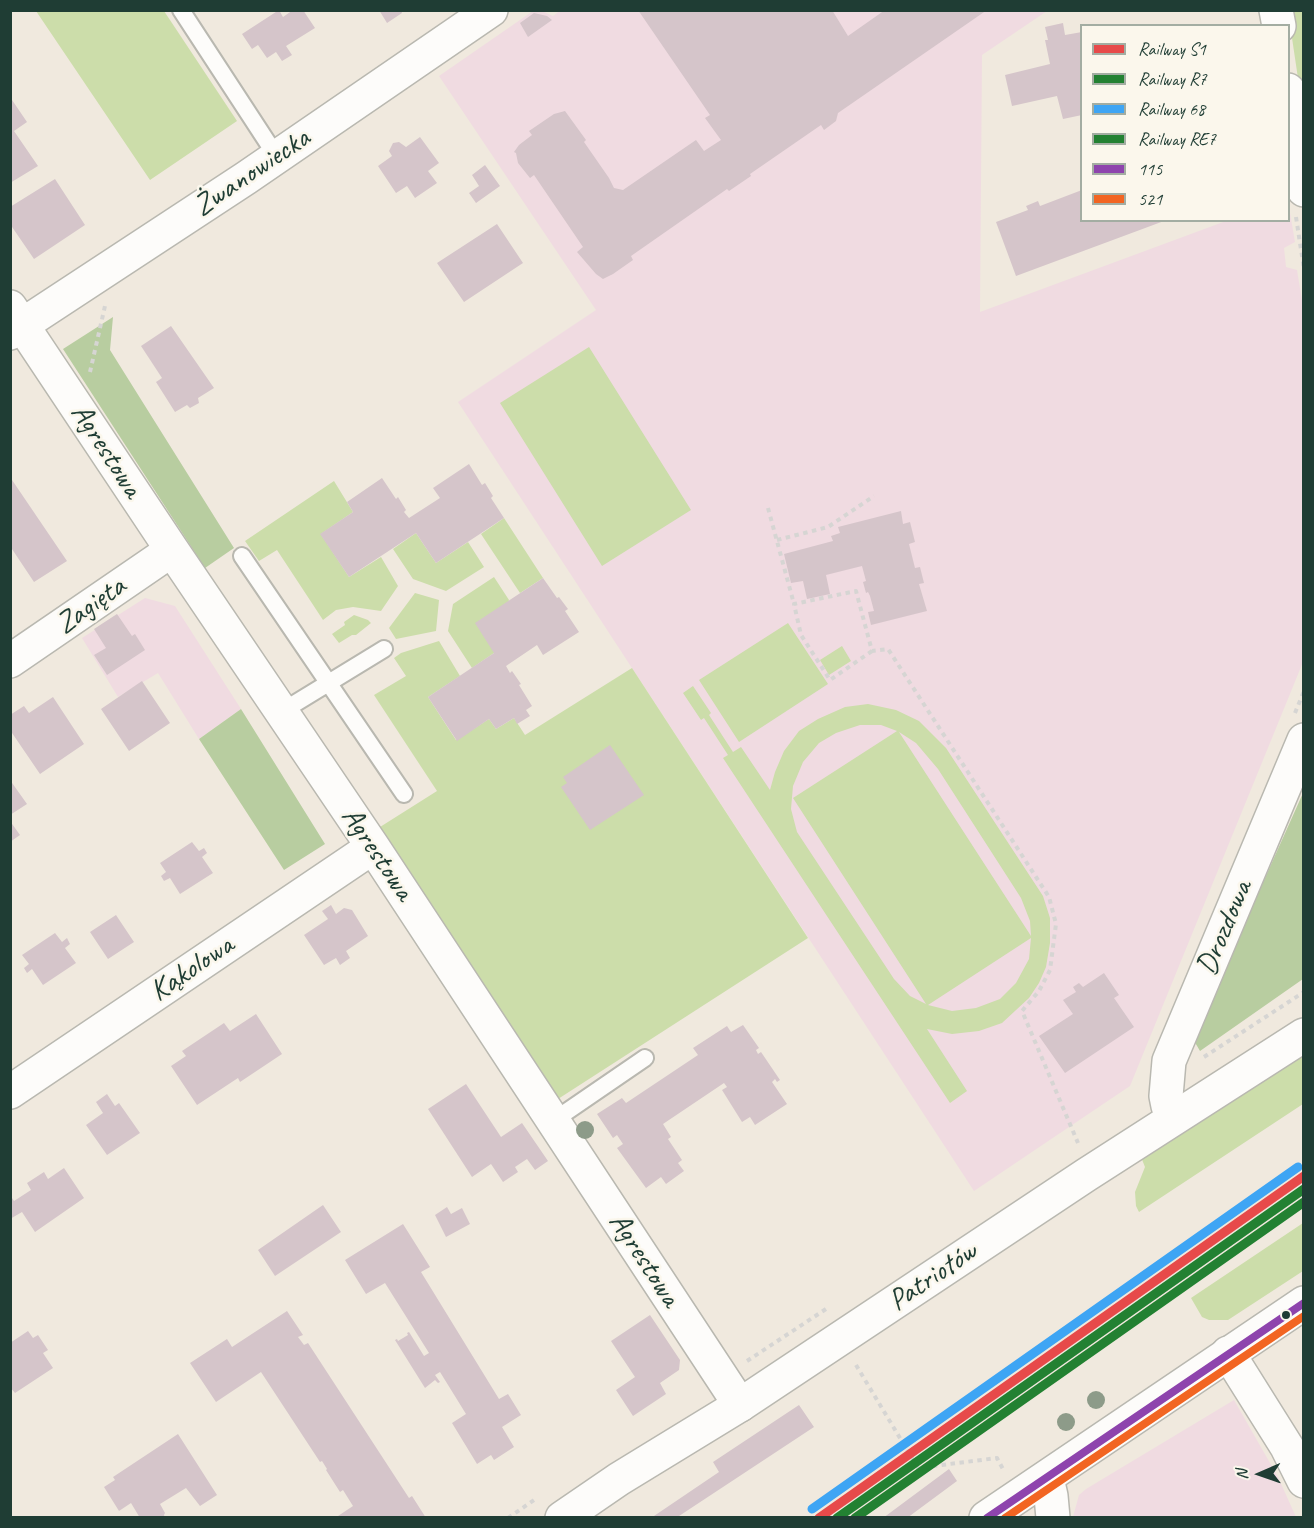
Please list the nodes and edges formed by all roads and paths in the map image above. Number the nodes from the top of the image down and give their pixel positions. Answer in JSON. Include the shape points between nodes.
{"nodes":[{"id":1,"x":181,"y":10,"type":"edge"},
{"id":2,"x":491,"y":10,"type":"edge"},
{"id":3,"x":1290,"y":102,"type":"edge"},
{"id":4,"x":277,"y":157,"type":"junction"},
{"id":5,"x":1304,"y":190,"type":"edge"},
{"id":6,"x":106,"y":302,"type":"dead end"},
{"id":7,"x":15,"y":321,"type":"edge"},
{"id":8,"x":88,"y":381,"type":"dead end"},
{"id":9,"x":874,"y":496,"type":"dead end"},
{"id":10,"x":768,"y":508,"type":"dead end"},
{"id":11,"x":777,"y":540,"type":"junction"},
{"id":12,"x":172,"y":550,"type":"junction"},
{"id":13,"x":242,"y":556,"type":"dead end"},
{"id":14,"x":794,"y":604,"type":"junction"},
{"id":15,"x":384,"y":650,"type":"dead end"},
{"id":16,"x":872,"y":651,"type":"junction"},
{"id":17,"x":10,"y":661,"type":"edge"},
{"id":18,"x":329,"y":683,"type":"junction"},
{"id":19,"x":281,"y":712,"type":"junction"},
{"id":20,"x":1304,"y":740,"type":"edge"},
{"id":21,"x":404,"y":794,"type":"dead end"},
{"id":22,"x":373,"y":847,"type":"junction"},
{"id":23,"x":1304,"y":992,"type":"edge"},
{"id":24,"x":1304,"y":1035,"type":"edge"},
{"id":25,"x":645,"y":1058,"type":"dead end"},
{"id":26,"x":1200,"y":1060,"type":"dead end"},
{"id":27,"x":10,"y":1092,"type":"edge"},
{"id":28,"x":1175,"y":1117,"type":"junction"},
{"id":29,"x":553,"y":1121,"type":"junction"},
{"id":30,"x":1088,"y":1137,"type":"dead end"},
{"id":31,"x":1078,"y":1143,"type":"junction"},
{"id":32,"x":1070,"y":1148,"type":"dead end"},
{"id":33,"x":1304,"y":1303,"type":"edge"},
{"id":34,"x":832,"y":1304,"type":"dead end"},
{"id":35,"x":1228,"y":1353,"type":"junction"},
{"id":36,"x":855,"y":1364,"type":"dead end"},
{"id":37,"x":722,"y":1378,"type":"junction"},
{"id":38,"x":740,"y":1405,"type":"junction"},
{"id":39,"x":1005,"y":1472,"type":"dead end"},
{"id":40,"x":1047,"y":1478,"type":"junction"},
{"id":41,"x":1304,"y":1481,"type":"edge"},
{"id":42,"x":554,"y":1505,"type":"edge"},
{"id":43,"x":508,"y":1518,"type":"edge"},
{"id":44,"x":986,"y":1518,"type":"edge"},
{"id":45,"x":1053,"y":1518,"type":"edge"}],
"edges":[{"from":1,"to":4,"type":"lane"},
{"from":2,"to":4,"type":"street","name":"Żwanowiecka"},
{"from":3,"to":5,"type":"street"},
{"from":4,"to":7,"type":"street","name":"Żwanowiecka"},
{"from":6,"to":8,"type":"path"},
{"from":7,"to":12,"type":"street","name":"Agrestowa"},
{"from":9,"to":11,"type":"path","via":[[828,527]]},
{"from":10,"to":11,"type":"path"},
{"from":11,"to":14,"type":"path"},
{"from":12,"to":17,"type":"street","name":"Zagięta"},
{"from":12,"to":19,"type":"street","name":"Agrestowa"},
{"from":13,"to":18,"type":"lane"},
{"from":14,"to":16,"type":"path","via":[[856,591]]},
{"from":14,"to":16,"type":"path","via":[[801,635],[831,680]]},
{"from":15,"to":18,"type":"lane"},
{"from":16,"to":31,"type":"path","via":[[888,649],[1049,897],[1056,924],[1053,954],[1045,980],[1022,1011]]},
{"from":18,"to":19,"type":"lane"},
{"from":18,"to":21,"type":"lane"},
{"from":19,"to":22,"type":"street","name":"Agrestowa"},
{"from":20,"to":28,"type":"street","name":"Drozdowa","via":[[1169,1061],[1168,1106]]},
{"from":22,"to":27,"type":"street","name":"Kąkolowa"},
{"from":22,"to":29,"type":"street","name":"Agrestowa"},
{"from":23,"to":26,"type":"path"},
{"from":24,"to":28,"type":"street","name":"Patriotów"},
{"from":25,"to":29,"type":"lane"},
{"from":28,"to":38,"type":"street","name":"Patriotów"},
{"from":29,"to":37,"type":"street","name":"Agrestowa"},
{"from":30,"to":31,"type":"path"},
{"from":31,"to":32,"type":"path"},
{"from":33,"to":35,"type":"street"},
{"from":34,"to":37,"type":"path"},
{"from":35,"to":40,"type":"street"},
{"from":35,"to":41,"type":"street"},
{"from":36,"to":39,"type":"path","via":[[918,1468],[997,1458]]},
{"from":37,"to":38,"type":"street","name":"Agrestowa"},
{"from":38,"to":42,"type":"street","name":"Patriotów","via":[[619,1479]]},
{"from":40,"to":44,"type":"street"},
{"from":40,"to":45,"type":"street"},
{"from":42,"to":43,"type":"path"}]}
